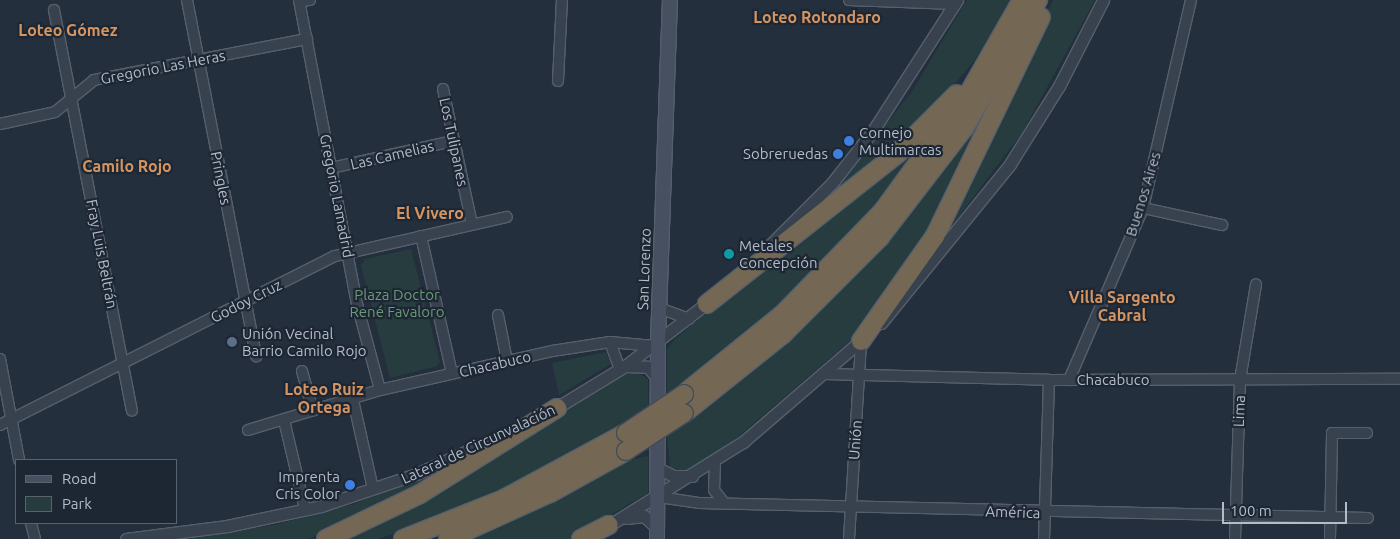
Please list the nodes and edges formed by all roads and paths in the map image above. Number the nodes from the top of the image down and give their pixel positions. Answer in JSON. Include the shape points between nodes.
{"nodes":[{"id":1,"x":187,"y":0,"type":"edge"},
{"id":2,"x":299,"y":0,"type":"edge"},
{"id":3,"x":310,"y":0,"type":"edge"},
{"id":4,"x":562,"y":0,"type":"edge"},
{"id":5,"x":670,"y":0,"type":"edge"},
{"id":6,"x":849,"y":0,"type":"edge"},
{"id":7,"x":1022,"y":0,"type":"edge"},
{"id":8,"x":1038,"y":0,"type":"edge"},
{"id":9,"x":1048,"y":0,"type":"edge"},
{"id":10,"x":1103,"y":0,"type":"edge"},
{"id":11,"x":1191,"y":0,"type":"edge"},
{"id":12,"x":956,"y":2,"type":"edge"},
{"id":13,"x":54,"y":10,"type":"dead end"},
{"id":14,"x":1002,"y":36,"type":"junction"},
{"id":15,"x":307,"y":39,"type":"junction"},
{"id":16,"x":199,"y":60,"type":"junction"},
{"id":17,"x":558,"y":81,"type":"dead end"},
{"id":18,"x":443,"y":90,"type":"dead end"},
{"id":19,"x":71,"y":99,"type":"junction"},
{"id":20,"x":0,"y":124,"type":"edge"},
{"id":21,"x":453,"y":141,"type":"junction"},
{"id":22,"x":331,"y":168,"type":"junction"},
{"id":23,"x":1143,"y":208,"type":"junction"},
{"id":24,"x":507,"y":217,"type":"dead end"},
{"id":25,"x":472,"y":224,"type":"junction"},
{"id":26,"x":1222,"y":225,"type":"dead end"},
{"id":27,"x":421,"y":236,"type":"junction"},
{"id":28,"x":348,"y":252,"type":"junction"},
{"id":29,"x":1256,"y":284,"type":"dead end"},
{"id":30,"x":245,"y":301,"type":"junction"},
{"id":31,"x":707,"y":304,"type":"junction"},
{"id":32,"x":659,"y":308,"type":"junction"},
{"id":33,"x":498,"y":315,"type":"dead end"},
{"id":34,"x":689,"y":319,"type":"junction"},
{"id":35,"x":861,"y":340,"type":"junction"},
{"id":36,"x":610,"y":342,"type":"junction"},
{"id":37,"x":656,"y":344,"type":"junction"},
{"id":38,"x":256,"y":356,"type":"dead end"},
{"id":39,"x":0,"y":359,"type":"edge"},
{"id":40,"x":507,"y":361,"type":"junction"},
{"id":41,"x":123,"y":363,"type":"junction"},
{"id":42,"x":623,"y":367,"type":"junction"},
{"id":43,"x":302,"y":371,"type":"dead end"},
{"id":44,"x":860,"y":373,"type":"junction"},
{"id":45,"x":452,"y":374,"type":"junction"},
{"id":46,"x":825,"y":374,"type":"junction"},
{"id":47,"x":1400,"y":379,"type":"edge"},
{"id":48,"x":659,"y":380,"type":"junction"},
{"id":49,"x":1049,"y":380,"type":"junction"},
{"id":50,"x":1069,"y":380,"type":"junction"},
{"id":51,"x":1240,"y":380,"type":"junction"},
{"id":52,"x":380,"y":390,"type":"junction"},
{"id":53,"x":354,"y":400,"type":"junction"},
{"id":54,"x":557,"y":408,"type":"junction"},
{"id":55,"x":132,"y":410,"type":"dead end"},
{"id":56,"x":314,"y":411,"type":"junction"},
{"id":57,"x":12,"y":419,"type":"junction"},
{"id":58,"x":284,"y":420,"type":"junction"},
{"id":59,"x":0,"y":425,"type":"edge"},
{"id":60,"x":248,"y":430,"type":"dead end"},
{"id":61,"x":1367,"y":433,"type":"dead end"},
{"id":62,"x":19,"y":459,"type":"edge"},
{"id":63,"x":715,"y":462,"type":"junction"},
{"id":64,"x":659,"y":469,"type":"junction"},
{"id":65,"x":694,"y":476,"type":"junction"},
{"id":66,"x":373,"y":489,"type":"junction"},
{"id":67,"x":659,"y":497,"type":"junction"},
{"id":68,"x":724,"y":504,"type":"junction"},
{"id":69,"x":851,"y":506,"type":"junction"},
{"id":70,"x":305,"y":509,"type":"junction"},
{"id":71,"x":1045,"y":513,"type":"junction"},
{"id":72,"x":1236,"y":518,"type":"junction"},
{"id":73,"x":1330,"y":518,"type":"junction"},
{"id":74,"x":1368,"y":518,"type":"dead end"},
{"id":75,"x":616,"y":522,"type":"junction"},
{"id":76,"x":32,"y":524,"type":"edge"},
{"id":77,"x":657,"y":534,"type":"edge"},
{"id":78,"x":35,"y":539,"type":"edge"},
{"id":79,"x":126,"y":539,"type":"edge"},
{"id":80,"x":326,"y":539,"type":"edge"},
{"id":81,"x":403,"y":539,"type":"edge"},
{"id":82,"x":448,"y":539,"type":"edge"},
{"id":83,"x":581,"y":539,"type":"edge"},
{"id":84,"x":586,"y":539,"type":"edge"},
{"id":85,"x":850,"y":539,"type":"edge"},
{"id":86,"x":1044,"y":539,"type":"edge"},
{"id":87,"x":1235,"y":539,"type":"edge"},
{"id":88,"x":1330,"y":539,"type":"edge"}],
"edges":[{"from":1,"to":16,"type":"street","name":"Pringles"},
{"from":2,"to":3,"type":"street"},
{"from":2,"to":15,"type":"street","name":"Gregorio Lamadrid"},
{"from":4,"to":17,"type":"street"},
{"from":5,"to":32,"type":"main road","name":"San Lorenzo"},
{"from":6,"to":12,"type":"street"},
{"from":7,"to":14,"type":"highway"},
{"from":8,"to":82,"type":"highway","bridge":true,"via":[[974,113],[892,222],[783,334],[684,413],[626,451],[550,494]]},
{"from":9,"to":35,"type":"highway","via":[[1007,94],[935,236]]},
{"from":10,"to":35,"type":"street","via":[[1059,86],[1006,171],[906,298]]},
{"from":11,"to":23,"type":"street","name":"Buenos Aires"},
{"from":12,"to":31,"type":"street","name":"Lateral de Circunvalación","via":[[895,100],[832,183]]},
{"from":13,"to":19,"type":"street","name":"Fray Luis Beltrán"},
{"from":14,"to":31,"type":"highway","via":[[952,100],[898,154]]},
{"from":14,"to":81,"type":"highway","bridge":true,"via":[[943,132],[868,227],[783,314],[684,394],[626,433],[504,499]]},
{"from":15,"to":16,"type":"street","name":"Gregorio Las Heras"},
{"from":15,"to":22,"type":"street","name":"Gregorio Lamadrid"},
{"from":16,"to":19,"type":"street","name":"Gregorio Las Heras","via":[[94,80]]},
{"from":16,"to":30,"type":"street","name":"Pringles"},
{"from":18,"to":21,"type":"street","name":"Los Tulipanes"},
{"from":19,"to":20,"type":"street","name":"Gregorio Las Heras","via":[[55,112]]},
{"from":19,"to":41,"type":"street","name":"Fray Luis Beltrán"},
{"from":21,"to":22,"type":"street","name":"Las Camelias"},
{"from":21,"to":25,"type":"street","name":"Los Tulipanes"},
{"from":22,"to":28,"type":"street","name":"Gregorio Lamadrid"},
{"from":23,"to":26,"type":"street"},
{"from":23,"to":50,"type":"street","name":"Buenos Aires"},
{"from":24,"to":25,"type":"street","name":"Godoy Cruz"},
{"from":25,"to":27,"type":"street","name":"Godoy Cruz"},
{"from":27,"to":28,"type":"street","name":"Godoy Cruz"},
{"from":27,"to":45,"type":"street"},
{"from":28,"to":30,"type":"street","name":"Godoy Cruz"},
{"from":28,"to":52,"type":"street","name":"Gregorio Lamadrid"},
{"from":29,"to":51,"type":"street","name":"Lima"},
{"from":30,"to":38,"type":"street","name":"Pringles"},
{"from":30,"to":41,"type":"street","name":"Godoy Cruz"},
{"from":31,"to":34,"type":"street","name":"Lateral de Circunvalación"},
{"from":32,"to":34,"type":"street"},
{"from":32,"to":37,"type":"main road","name":"San Lorenzo"},
{"from":33,"to":40,"type":"street"},
{"from":34,"to":37,"type":"street","name":"Lateral de Circunvalación"},
{"from":35,"to":44,"type":"street","name":"Unión"},
{"from":35,"to":46,"type":"street"},
{"from":36,"to":37,"type":"street","name":"Chacabuco"},
{"from":36,"to":40,"type":"street","name":"Chacabuco"},
{"from":36,"to":42,"type":"street"},
{"from":37,"to":42,"type":"street","name":"Lateral de Circunvalación"},
{"from":37,"to":48,"type":"main road","name":"San Lorenzo"},
{"from":39,"to":57,"type":"street"},
{"from":40,"to":45,"type":"street","name":"Chacabuco"},
{"from":41,"to":55,"type":"street","name":"Fray Luis Beltrán"},
{"from":41,"to":57,"type":"street","name":"Godoy Cruz"},
{"from":42,"to":48,"type":"street","via":[[648,368]]},
{"from":42,"to":54,"type":"street","name":"Lateral de Circunvalación"},
{"from":43,"to":56,"type":"street"},
{"from":44,"to":46,"type":"street","name":"Chacabuco"},
{"from":44,"to":49,"type":"street","name":"Chacabuco"},
{"from":44,"to":69,"type":"street","name":"Unión"},
{"from":45,"to":52,"type":"street","name":"Chacabuco"},
{"from":46,"to":63,"type":"street"},
{"from":47,"to":51,"type":"street","name":"Chacabuco"},
{"from":48,"to":64,"type":"main road","name":"San Lorenzo"},
{"from":49,"to":50,"type":"street","name":"Chacabuco"},
{"from":49,"to":71,"type":"street"},
{"from":50,"to":51,"type":"street","name":"Chacabuco"},
{"from":51,"to":72,"type":"street","name":"Lima"},
{"from":52,"to":53,"type":"street","name":"Chacabuco"},
{"from":53,"to":56,"type":"street","name":"Chacabuco"},
{"from":53,"to":66,"type":"street"},
{"from":54,"to":66,"type":"street","name":"Lateral de Circunvalación","via":[[456,457]]},
{"from":54,"to":80,"type":"highway","via":[[420,494]]},
{"from":56,"to":58,"type":"street","name":"Chacabuco"},
{"from":57,"to":59,"type":"street","name":"Godoy Cruz"},
{"from":57,"to":62,"type":"street"},
{"from":58,"to":60,"type":"street","name":"Chacabuco"},
{"from":58,"to":70,"type":"street"},
{"from":61,"to":73,"type":"street","via":[[1332,433]]},
{"from":63,"to":65,"type":"street"},
{"from":63,"to":68,"type":"street","via":[[714,490]]},
{"from":64,"to":65,"type":"street","via":[[678,477]]},
{"from":64,"to":67,"type":"main road","name":"San Lorenzo"},
{"from":65,"to":67,"type":"street"},
{"from":66,"to":70,"type":"street","name":"Lateral de Circunvalación"},
{"from":67,"to":68,"type":"street","name":"América"},
{"from":67,"to":75,"type":"street"},
{"from":67,"to":77,"type":"main road","name":"San Lorenzo"},
{"from":68,"to":69,"type":"street","name":"América"},
{"from":69,"to":71,"type":"street","name":"América"},
{"from":69,"to":85,"type":"street","name":"Unión"},
{"from":70,"to":79,"type":"street","name":"Lateral de Circunvalación","via":[[226,526]]},
{"from":71,"to":72,"type":"street","name":"América"},
{"from":71,"to":86,"type":"street"},
{"from":72,"to":73,"type":"street","name":"América"},
{"from":72,"to":87,"type":"street","name":"Lima"},
{"from":73,"to":74,"type":"street","name":"América"},
{"from":73,"to":88,"type":"street"},
{"from":75,"to":77,"type":"street","via":[[644,516]]},
{"from":75,"to":83,"type":"highway"},
{"from":75,"to":84,"type":"street"},
{"from":76,"to":78,"type":"street"}]}
